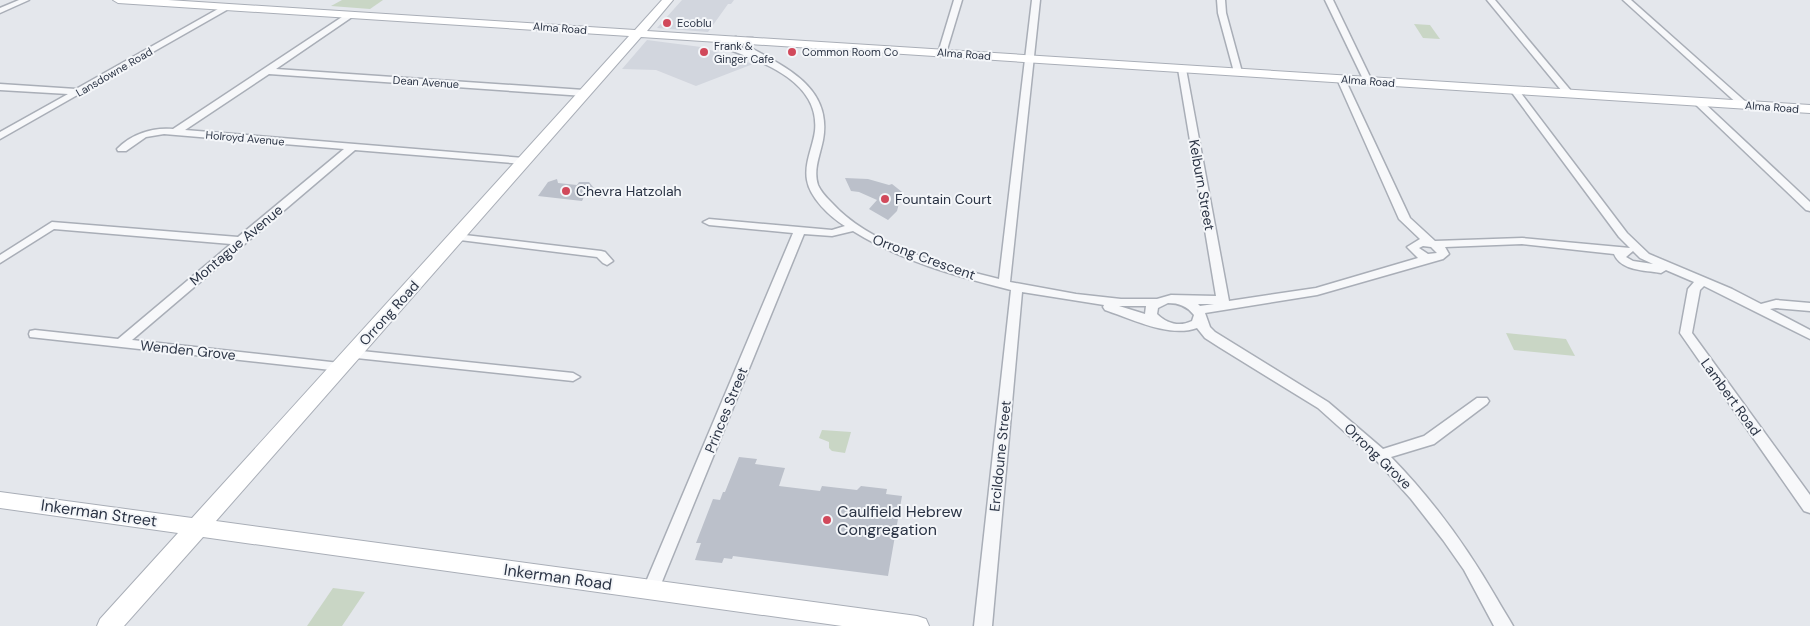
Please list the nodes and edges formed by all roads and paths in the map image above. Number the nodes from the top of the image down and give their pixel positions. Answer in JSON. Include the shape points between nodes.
{"nodes":[{"id":1,"x":25,"y":0,"type":"edge"},
{"id":2,"x":118,"y":0,"type":"edge"},
{"id":3,"x":668,"y":0,"type":"edge"},
{"id":4,"x":958,"y":0,"type":"edge"},
{"id":5,"x":1036,"y":0,"type":"edge"},
{"id":6,"x":1221,"y":0,"type":"edge"},
{"id":7,"x":1329,"y":0,"type":"edge"},
{"id":8,"x":1491,"y":0,"type":"edge"},
{"id":9,"x":1627,"y":0,"type":"edge"},
{"id":10,"x":226,"y":4,"type":"edge"},
{"id":11,"x":0,"y":11,"type":"edge"},
{"id":12,"x":351,"y":15,"type":"junction"},
{"id":13,"x":638,"y":33,"type":"junction"},
{"id":14,"x":733,"y":39,"type":"junction"},
{"id":15,"x":750,"y":40,"type":"junction"},
{"id":16,"x":942,"y":53,"type":"junction"},
{"id":17,"x":1029,"y":59,"type":"junction"},
{"id":18,"x":767,"y":60,"type":"junction"},
{"id":19,"x":1182,"y":69,"type":"junction"},
{"id":20,"x":268,"y":71,"type":"junction"},
{"id":21,"x":1238,"y":72,"type":"junction"},
{"id":22,"x":1341,"y":79,"type":"junction"},
{"id":23,"x":1368,"y":81,"type":"junction"},
{"id":24,"x":0,"y":87,"type":"edge"},
{"id":25,"x":1514,"y":90,"type":"junction"},
{"id":26,"x":78,"y":92,"type":"junction"},
{"id":27,"x":584,"y":93,"type":"junction"},
{"id":28,"x":1569,"y":94,"type":"junction"},
{"id":29,"x":1698,"y":102,"type":"junction"},
{"id":30,"x":1744,"y":105,"type":"junction"},
{"id":31,"x":1810,"y":109,"type":"edge"},
{"id":32,"x":175,"y":132,"type":"junction"},
{"id":33,"x":0,"y":136,"type":"edge"},
{"id":34,"x":352,"y":147,"type":"junction"},
{"id":35,"x":122,"y":149,"type":"dead end"},
{"id":36,"x":524,"y":161,"type":"junction"},
{"id":37,"x":1810,"y":208,"type":"edge"},
{"id":38,"x":1405,"y":219,"type":"junction"},
{"id":39,"x":709,"y":222,"type":"dead end"},
{"id":40,"x":852,"y":228,"type":"junction"},
{"id":41,"x":800,"y":230,"type":"junction"},
{"id":42,"x":1623,"y":235,"type":"junction"},
{"id":43,"x":456,"y":237,"type":"junction"},
{"id":44,"x":240,"y":241,"type":"junction"},
{"id":45,"x":1472,"y":243,"type":"junction"},
{"id":46,"x":1432,"y":244,"type":"junction"},
{"id":47,"x":1414,"y":248,"type":"junction"},
{"id":48,"x":1625,"y":255,"type":"junction"},
{"id":49,"x":1438,"y":256,"type":"junction"},
{"id":50,"x":1645,"y":259,"type":"junction"},
{"id":51,"x":0,"y":260,"type":"edge"},
{"id":52,"x":607,"y":261,"type":"dead end"},
{"id":53,"x":1389,"y":270,"type":"junction"},
{"id":54,"x":1702,"y":281,"type":"junction"},
{"id":55,"x":1011,"y":285,"type":"junction"},
{"id":56,"x":1085,"y":299,"type":"junction"},
{"id":57,"x":1179,"y":300,"type":"junction"},
{"id":58,"x":1156,"y":302,"type":"junction"},
{"id":59,"x":1223,"y":303,"type":"junction"},
{"id":60,"x":1810,"y":307,"type":"edge"},
{"id":61,"x":1760,"y":308,"type":"junction"},
{"id":62,"x":1199,"y":315,"type":"junction"},
{"id":63,"x":1160,"y":324,"type":"junction"},
{"id":64,"x":1177,"y":329,"type":"junction"},
{"id":65,"x":36,"y":334,"type":"dead end"},
{"id":66,"x":1810,"y":335,"type":"edge"},
{"id":67,"x":121,"y":343,"type":"junction"},
{"id":68,"x":1227,"y":346,"type":"junction"},
{"id":69,"x":352,"y":354,"type":"junction"},
{"id":70,"x":340,"y":367,"type":"junction"},
{"id":71,"x":573,"y":377,"type":"dead end"},
{"id":72,"x":1482,"y":401,"type":"dead end"},
{"id":73,"x":1380,"y":455,"type":"junction"},
{"id":74,"x":0,"y":500,"type":"edge"},
{"id":75,"x":1810,"y":508,"type":"edge"},
{"id":76,"x":198,"y":527,"type":"junction"},
{"id":77,"x":651,"y":589,"type":"junction"},
{"id":78,"x":1489,"y":604,"type":"junction"},
{"id":79,"x":852,"y":621,"type":"edge"},
{"id":80,"x":109,"y":626,"type":"edge"},
{"id":81,"x":917,"y":626,"type":"edge"},
{"id":82,"x":983,"y":626,"type":"edge"},
{"id":83,"x":1493,"y":626,"type":"edge"},
{"id":84,"x":1504,"y":626,"type":"edge"}],
"edges":[{"from":1,"to":11,"type":"street"},
{"from":2,"to":10,"type":"street","name":"Alma Road"},
{"from":3,"to":13,"type":"street","name":"Orrong Road"},
{"from":4,"to":16,"type":"street"},
{"from":5,"to":17,"type":"street","name":"Ercildoune Street"},
{"from":6,"to":21,"type":"street"},
{"from":7,"to":23,"type":"street"},
{"from":8,"to":28,"type":"street"},
{"from":9,"to":30,"type":"street"},
{"from":10,"to":12,"type":"street","name":"Alma Road"},
{"from":10,"to":26,"type":"street","name":"Lansdowne Road"},
{"from":12,"to":13,"type":"street","name":"Alma Road"},
{"from":12,"to":20,"type":"street","name":"Holroyd Avenue"},
{"from":13,"to":14,"type":"street","name":"Alma Road"},
{"from":13,"to":27,"type":"street","name":"Orrong Road"},
{"from":14,"to":15,"type":"street","name":"Alma Road"},
{"from":14,"to":18,"type":"street","name":"Orrong Crescent","via":[[733,48]]},
{"from":15,"to":16,"type":"street","name":"Alma Road"},
{"from":15,"to":18,"type":"street","name":"Orrong Crescent","via":[[748,48]]},
{"from":16,"to":17,"type":"street","name":"Alma Road"},
{"from":17,"to":19,"type":"street","name":"Alma Road"},
{"from":17,"to":55,"type":"street","name":"Ercildoune Street"},
{"from":18,"to":40,"type":"street","name":"Orrong Crescent","via":[[792,75],[816,102],[821,129],[812,165],[815,190],[828,208]]},
{"from":19,"to":21,"type":"street","name":"Alma Road"},
{"from":19,"to":59,"type":"street","name":"Kelburn Street"},
{"from":20,"to":27,"type":"street","name":"Dean Avenue"},
{"from":20,"to":32,"type":"street","name":"Holroyd Avenue"},
{"from":21,"to":22,"type":"street","name":"Alma Road"},
{"from":22,"to":23,"type":"street","name":"Alma Road"},
{"from":22,"to":38,"type":"street"},
{"from":23,"to":25,"type":"street","name":"Alma Road"},
{"from":24,"to":26,"type":"street"},
{"from":25,"to":28,"type":"street","name":"Alma Road"},
{"from":25,"to":42,"type":"street"},
{"from":26,"to":33,"type":"street","name":"Lansdowne Road"},
{"from":27,"to":36,"type":"street","name":"Orrong Road"},
{"from":28,"to":29,"type":"street","name":"Alma Road"},
{"from":29,"to":30,"type":"street","name":"Alma Road"},
{"from":29,"to":37,"type":"street"},
{"from":30,"to":31,"type":"street","name":"Alma Road"},
{"from":32,"to":34,"type":"street","name":"Holroyd Avenue"},
{"from":32,"to":35,"type":"street","via":[[148,133]]},
{"from":34,"to":36,"type":"street","name":"Holroyd Avenue"},
{"from":34,"to":44,"type":"street","name":"Montague Avenue"},
{"from":36,"to":43,"type":"street","name":"Orrong Road"},
{"from":38,"to":46,"type":"street"},
{"from":38,"to":47,"type":"street","via":[[1406,231]]},
{"from":39,"to":41,"type":"street"},
{"from":40,"to":41,"type":"street","via":[[838,233]]},
{"from":40,"to":55,"type":"street","name":"Orrong Crescent","via":[[911,256]]},
{"from":41,"to":77,"type":"street","name":"Princes Street"},
{"from":42,"to":48,"type":"street"},
{"from":42,"to":50,"type":"street"},
{"from":43,"to":52,"type":"street","via":[[601,254]]},
{"from":43,"to":69,"type":"street","name":"Orrong Road"},
{"from":44,"to":51,"type":"street","via":[[52,225]]},
{"from":44,"to":67,"type":"street","name":"Montague Avenue"},
{"from":45,"to":46,"type":"street"},
{"from":45,"to":48,"type":"street","via":[[1522,241]]},
{"from":45,"to":49,"type":"street","via":[[1449,249]]},
{"from":46,"to":47,"type":"street","via":[[1417,243]]},
{"from":46,"to":49,"type":"street","via":[[1442,250]]},
{"from":47,"to":49,"type":"street","via":[[1421,255]]},
{"from":47,"to":53,"type":"street"},
{"from":48,"to":50,"type":"street"},
{"from":49,"to":53,"type":"street"},
{"from":50,"to":54,"type":"street"},
{"from":53,"to":59,"type":"street","via":[[1317,291]]},
{"from":54,"to":61,"type":"street"},
{"from":54,"to":75,"type":"street","name":"Lambert Road","via":[[1694,289],[1686,332]]},
{"from":55,"to":56,"type":"street","name":"Orrong Crescent"},
{"from":55,"to":82,"type":"street","name":"Ercildoune Street"},
{"from":56,"to":58,"type":"street","name":"Orrong Crescent","via":[[1138,304]]},
{"from":56,"to":63,"type":"street","name":"Orrong Crescent"},
{"from":57,"to":58,"type":"street"},
{"from":57,"to":59,"type":"street"},
{"from":57,"to":62,"type":"street","via":[[1193,306]]},
{"from":58,"to":63,"type":"street","via":[[1151,315]]},
{"from":59,"to":62,"type":"street"},
{"from":60,"to":61,"type":"street","via":[[1776,304]]},
{"from":61,"to":66,"type":"street"},
{"from":62,"to":64,"type":"street","via":[[1193,326]]},
{"from":62,"to":68,"type":"street","name":"Orrong Grove","via":[[1204,329]]},
{"from":63,"to":64,"type":"street"},
{"from":64,"to":68,"type":"street","name":"Orrong Grove"},
{"from":65,"to":67,"type":"street","name":"Wenden Grove"},
{"from":67,"to":70,"type":"street","name":"Wenden Grove"},
{"from":68,"to":73,"type":"street","name":"Orrong Grove","via":[[1321,404]]},
{"from":69,"to":70,"type":"street","name":"Orrong Road"},
{"from":69,"to":71,"type":"street"},
{"from":70,"to":76,"type":"street","name":"Orrong Road"},
{"from":72,"to":73,"type":"street","via":[[1429,440]]},
{"from":73,"to":78,"type":"street","name":"Orrong Grove","via":[[1420,497],[1465,558]]},
{"from":74,"to":76,"type":"street","name":"Inkerman Street"},
{"from":76,"to":77,"type":"street","name":"Inkerman Road"},
{"from":76,"to":80,"type":"street","name":"Orrong Road"},
{"from":77,"to":79,"type":"street","name":"Inkerman Road"},
{"from":78,"to":83,"type":"street","name":"Orrong Grove"},
{"from":78,"to":84,"type":"street","name":"Orrong Grove"},
{"from":79,"to":81,"type":"street","name":"Inkerman Road"}]}
